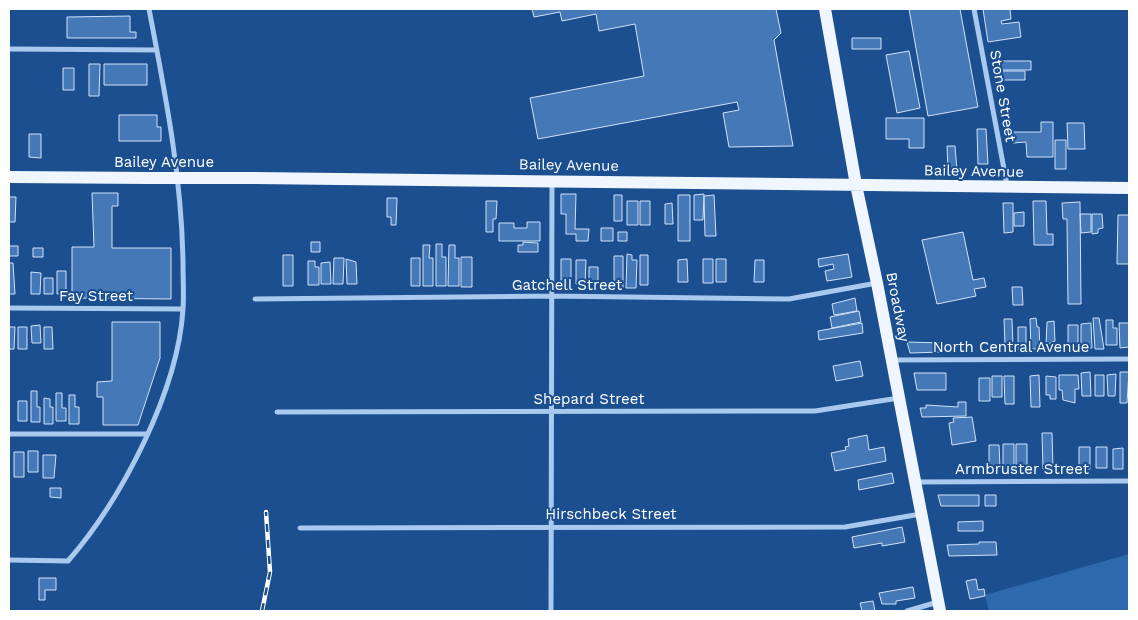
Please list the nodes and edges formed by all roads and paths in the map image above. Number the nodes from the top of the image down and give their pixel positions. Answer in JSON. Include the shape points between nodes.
{"nodes":[{"id":1,"x":148,"y":9,"type":"edge"},
{"id":2,"x":825,"y":9,"type":"edge"},
{"id":3,"x":974,"y":9,"type":"edge"},
{"id":4,"x":9,"y":49,"type":"edge"},
{"id":5,"x":157,"y":50,"type":"junction"},
{"id":6,"x":9,"y":177,"type":"edge"},
{"id":7,"x":552,"y":180,"type":"junction"},
{"id":8,"x":856,"y":185,"type":"junction"},
{"id":9,"x":1007,"y":188,"type":"junction"},
{"id":10,"x":1129,"y":188,"type":"edge"},
{"id":11,"x":877,"y":283,"type":"junction"},
{"id":12,"x":552,"y":296,"type":"junction"},
{"id":13,"x":255,"y":299,"type":"dead end"},
{"id":14,"x":9,"y":308,"type":"edge"},
{"id":15,"x":183,"y":309,"type":"junction"},
{"id":16,"x":1129,"y":359,"type":"edge"},
{"id":17,"x":892,"y":360,"type":"junction"},
{"id":18,"x":900,"y":398,"type":"junction"},
{"id":19,"x":277,"y":412,"type":"dead end"},
{"id":20,"x":552,"y":412,"type":"junction"},
{"id":21,"x":9,"y":434,"type":"edge"},
{"id":22,"x":146,"y":434,"type":"junction"},
{"id":23,"x":1129,"y":481,"type":"edge"},
{"id":24,"x":916,"y":482,"type":"junction"},
{"id":25,"x":922,"y":514,"type":"junction"},
{"id":26,"x":551,"y":526,"type":"junction"},
{"id":27,"x":300,"y":528,"type":"dead end"},
{"id":28,"x":9,"y":560,"type":"edge"},
{"id":29,"x":939,"y":606,"type":"edge"},
{"id":30,"x":551,"y":611,"type":"edge"},
{"id":31,"x":907,"y":611,"type":"edge"}],
"edges":[{"from":1,"to":5,"type":"street"},
{"from":2,"to":8,"type":"main road","name":"Broadway"},
{"from":3,"to":9,"type":"street","name":"Stone Street"},
{"from":4,"to":5,"type":"street"},
{"from":5,"to":15,"type":"street","via":[[176,160],[182,217]]},
{"from":6,"to":7,"type":"main road","name":"Bailey Avenue","bridge":true},
{"from":7,"to":8,"type":"main road","name":"Bailey Avenue"},
{"from":7,"to":12,"type":"street"},
{"from":8,"to":9,"type":"main road","name":"Bailey Avenue"},
{"from":8,"to":11,"type":"main road","name":"Broadway"},
{"from":9,"to":10,"type":"main road","name":"Bailey Avenue"},
{"from":11,"to":12,"type":"street","name":"Gatchell Street","via":[[789,299]]},
{"from":11,"to":17,"type":"main road","name":"Broadway"},
{"from":12,"to":13,"type":"street","name":"Gatchell Street"},
{"from":12,"to":20,"type":"street"},
{"from":14,"to":15,"type":"street","name":"Fay Street"},
{"from":15,"to":22,"type":"street","via":[[168,380]]},
{"from":16,"to":17,"type":"street","name":"North Central Avenue"},
{"from":17,"to":18,"type":"main road","name":"Broadway"},
{"from":18,"to":20,"type":"street","name":"Shepard Street","via":[[815,412]]},
{"from":18,"to":24,"type":"main road","name":"Broadway"},
{"from":19,"to":20,"type":"street","name":"Shepard Street"},
{"from":20,"to":26,"type":"street"},
{"from":21,"to":22,"type":"street"},
{"from":22,"to":28,"type":"street","via":[[113,501],[68,560]]},
{"from":23,"to":24,"type":"street","name":"Armbruster Street"},
{"from":24,"to":25,"type":"main road","name":"Broadway"},
{"from":25,"to":26,"type":"street","name":"Hirschbeck Street","via":[[846,527]]},
{"from":25,"to":29,"type":"main road","name":"Broadway"},
{"from":26,"to":27,"type":"street","name":"Hirschbeck Street"},
{"from":26,"to":30,"type":"street"},
{"from":29,"to":31,"type":"street"}]}
